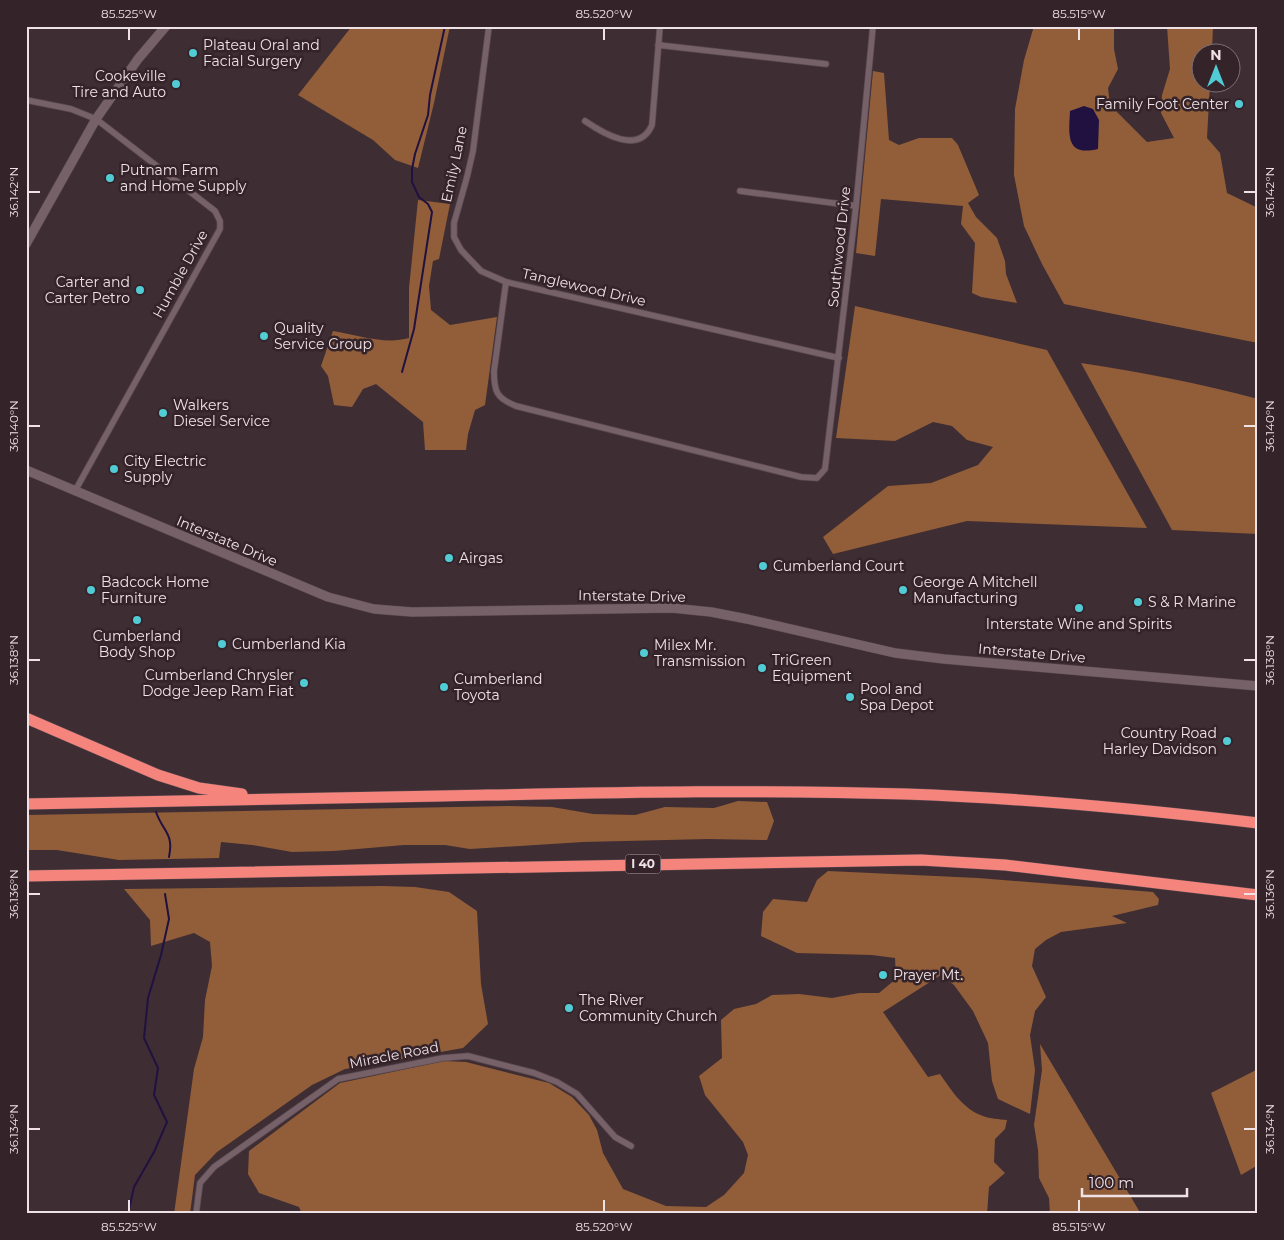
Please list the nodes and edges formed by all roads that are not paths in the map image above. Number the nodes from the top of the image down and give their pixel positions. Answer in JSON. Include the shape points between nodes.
{"nodes":[{"id":1,"x":166,"y":26,"type":"edge"},
{"id":2,"x":489,"y":26,"type":"edge"},
{"id":3,"x":660,"y":26,"type":"edge"},
{"id":4,"x":873,"y":26,"type":"edge"},
{"id":5,"x":658,"y":45,"type":"junction"},
{"id":6,"x":826,"y":64,"type":"dead end"},
{"id":7,"x":26,"y":100,"type":"edge"},
{"id":8,"x":96,"y":119,"type":"junction"},
{"id":9,"x":585,"y":121,"type":"dead end"},
{"id":10,"x":740,"y":191,"type":"dead end"},
{"id":11,"x":856,"y":206,"type":"junction"},
{"id":12,"x":26,"y":244,"type":"edge"},
{"id":13,"x":506,"y":282,"type":"junction"},
{"id":14,"x":840,"y":358,"type":"junction"},
{"id":15,"x":826,"y":469,"type":"joint"},
{"id":16,"x":26,"y":470,"type":"edge"},
{"id":17,"x":75,"y":491,"type":"junction"},
{"id":18,"x":1258,"y":686,"type":"edge"},
{"id":19,"x":26,"y":718,"type":"edge"},
{"id":20,"x":278,"y":799,"type":"junction"},
{"id":21,"x":26,"y":804,"type":"edge"},
{"id":22,"x":1258,"y":823,"type":"edge"},
{"id":23,"x":26,"y":876,"type":"edge"},
{"id":24,"x":1258,"y":895,"type":"edge"},
{"id":25,"x":631,"y":1146,"type":"dead end"},
{"id":26,"x":196,"y":1214,"type":"edge"}],
"edges":[{"from":1,"to":8,"type":"main road","via":[[138,59]]},
{"from":2,"to":13,"type":"street","name":"Emily Lane","via":[[472,151],[454,223],[454,237],[461,250],[482,271]]},
{"from":3,"to":5,"type":"street"},
{"from":4,"to":11,"type":"street","name":"Southwood Drive"},
{"from":5,"to":6,"type":"street"},
{"from":5,"to":9,"type":"street","via":[[652,124],[648,134],[640,139],[622,140]]},
{"from":7,"to":8,"type":"street","name":"Humble Drive","via":[[71,109]]},
{"from":8,"to":12,"type":"main road"},
{"from":8,"to":17,"type":"street","name":"Humble Drive","via":[[215,211],[220,228]]},
{"from":10,"to":11,"type":"street"},
{"from":11,"to":14,"type":"street","name":"Southwood Drive"},
{"from":13,"to":14,"type":"street","name":"Tanglewood Drive"},
{"from":13,"to":15,"type":"street","name":"Tanglewood Drive","via":[[494,384],[498,395],[507,402],[801,478],[818,478]]},
{"from":14,"to":15,"type":"street","name":"Southwood Drive"},
{"from":16,"to":17,"type":"main road","name":"Interstate Drive"},
{"from":17,"to":18,"type":"main road","name":"Interstate Drive","via":[[328,597],[374,609],[412,612],[672,608],[711,612],[894,653],[944,660]]},
{"from":19,"to":20,"type":"highway","via":[[158,775],[199,788]]},
{"from":20,"to":21,"type":"highway"},
{"from":20,"to":22,"type":"highway","via":[[653,792],[899,794],[1065,804]]},
{"from":23,"to":24,"type":"highway","number":"I 40","via":[[921,860],[1005,865]]},
{"from":25,"to":26,"type":"street","name":"Miracle Road","via":[[614,1137],[577,1094],[557,1082],[468,1056],[443,1058],[338,1079],[214,1167],[200,1183]]}]}
